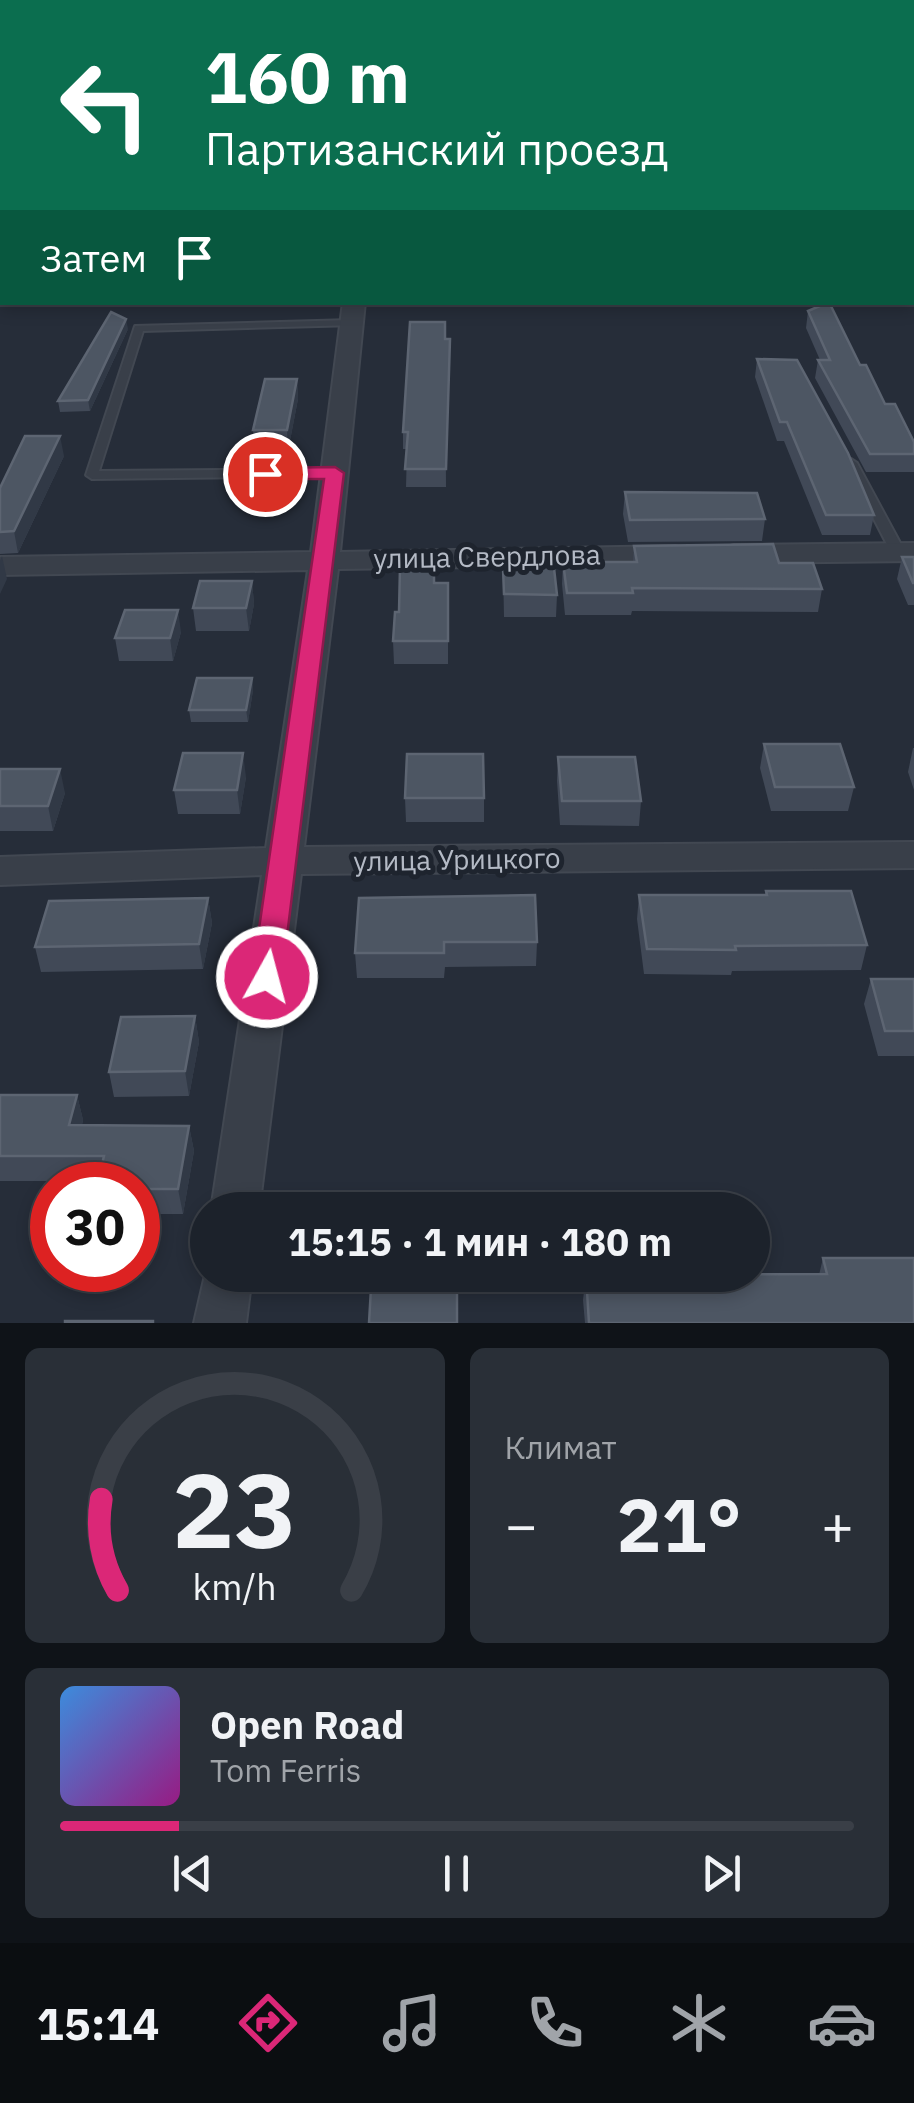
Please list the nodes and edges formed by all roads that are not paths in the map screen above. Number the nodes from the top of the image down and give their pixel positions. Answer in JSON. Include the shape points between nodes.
{"nodes":[{"id":1,"x":353,"y":313,"type":"edge"},
{"id":2,"x":842,"y":446,"type":"edge"},
{"id":3,"x":335,"y":473,"type":"junction"},
{"id":4,"x":906,"y":552,"type":"edge"},
{"id":5,"x":325,"y":558,"type":"junction"},
{"id":6,"x":0,"y":566,"type":"edge"},
{"id":7,"x":914,"y":854,"type":"edge"},
{"id":8,"x":282,"y":861,"type":"junction"},
{"id":9,"x":0,"y":871,"type":"edge"},
{"id":10,"x":238,"y":1192,"type":"edge"},
{"id":11,"x":224,"y":1292,"type":"edge"},
{"id":12,"x":220,"y":1323,"type":"edge"}],
"edges":[{"from":1,"to":3,"type":"street"},
{"from":1,"to":3,"type":"lane","via":[[139,328],[92,475]]},
{"from":2,"to":4,"type":"lane"},
{"from":3,"to":5,"type":"street"},
{"from":4,"to":5,"type":"street","name":"улица Свердлова"},
{"from":5,"to":6,"type":"street","name":"улица Свердлова"},
{"from":5,"to":8,"type":"street"},
{"from":7,"to":8,"type":"street","name":"улица Урицкого"},
{"from":8,"to":9,"type":"street","name":"улица Урицкого"},
{"from":8,"to":10,"type":"street"},
{"from":11,"to":12,"type":"street"}]}
